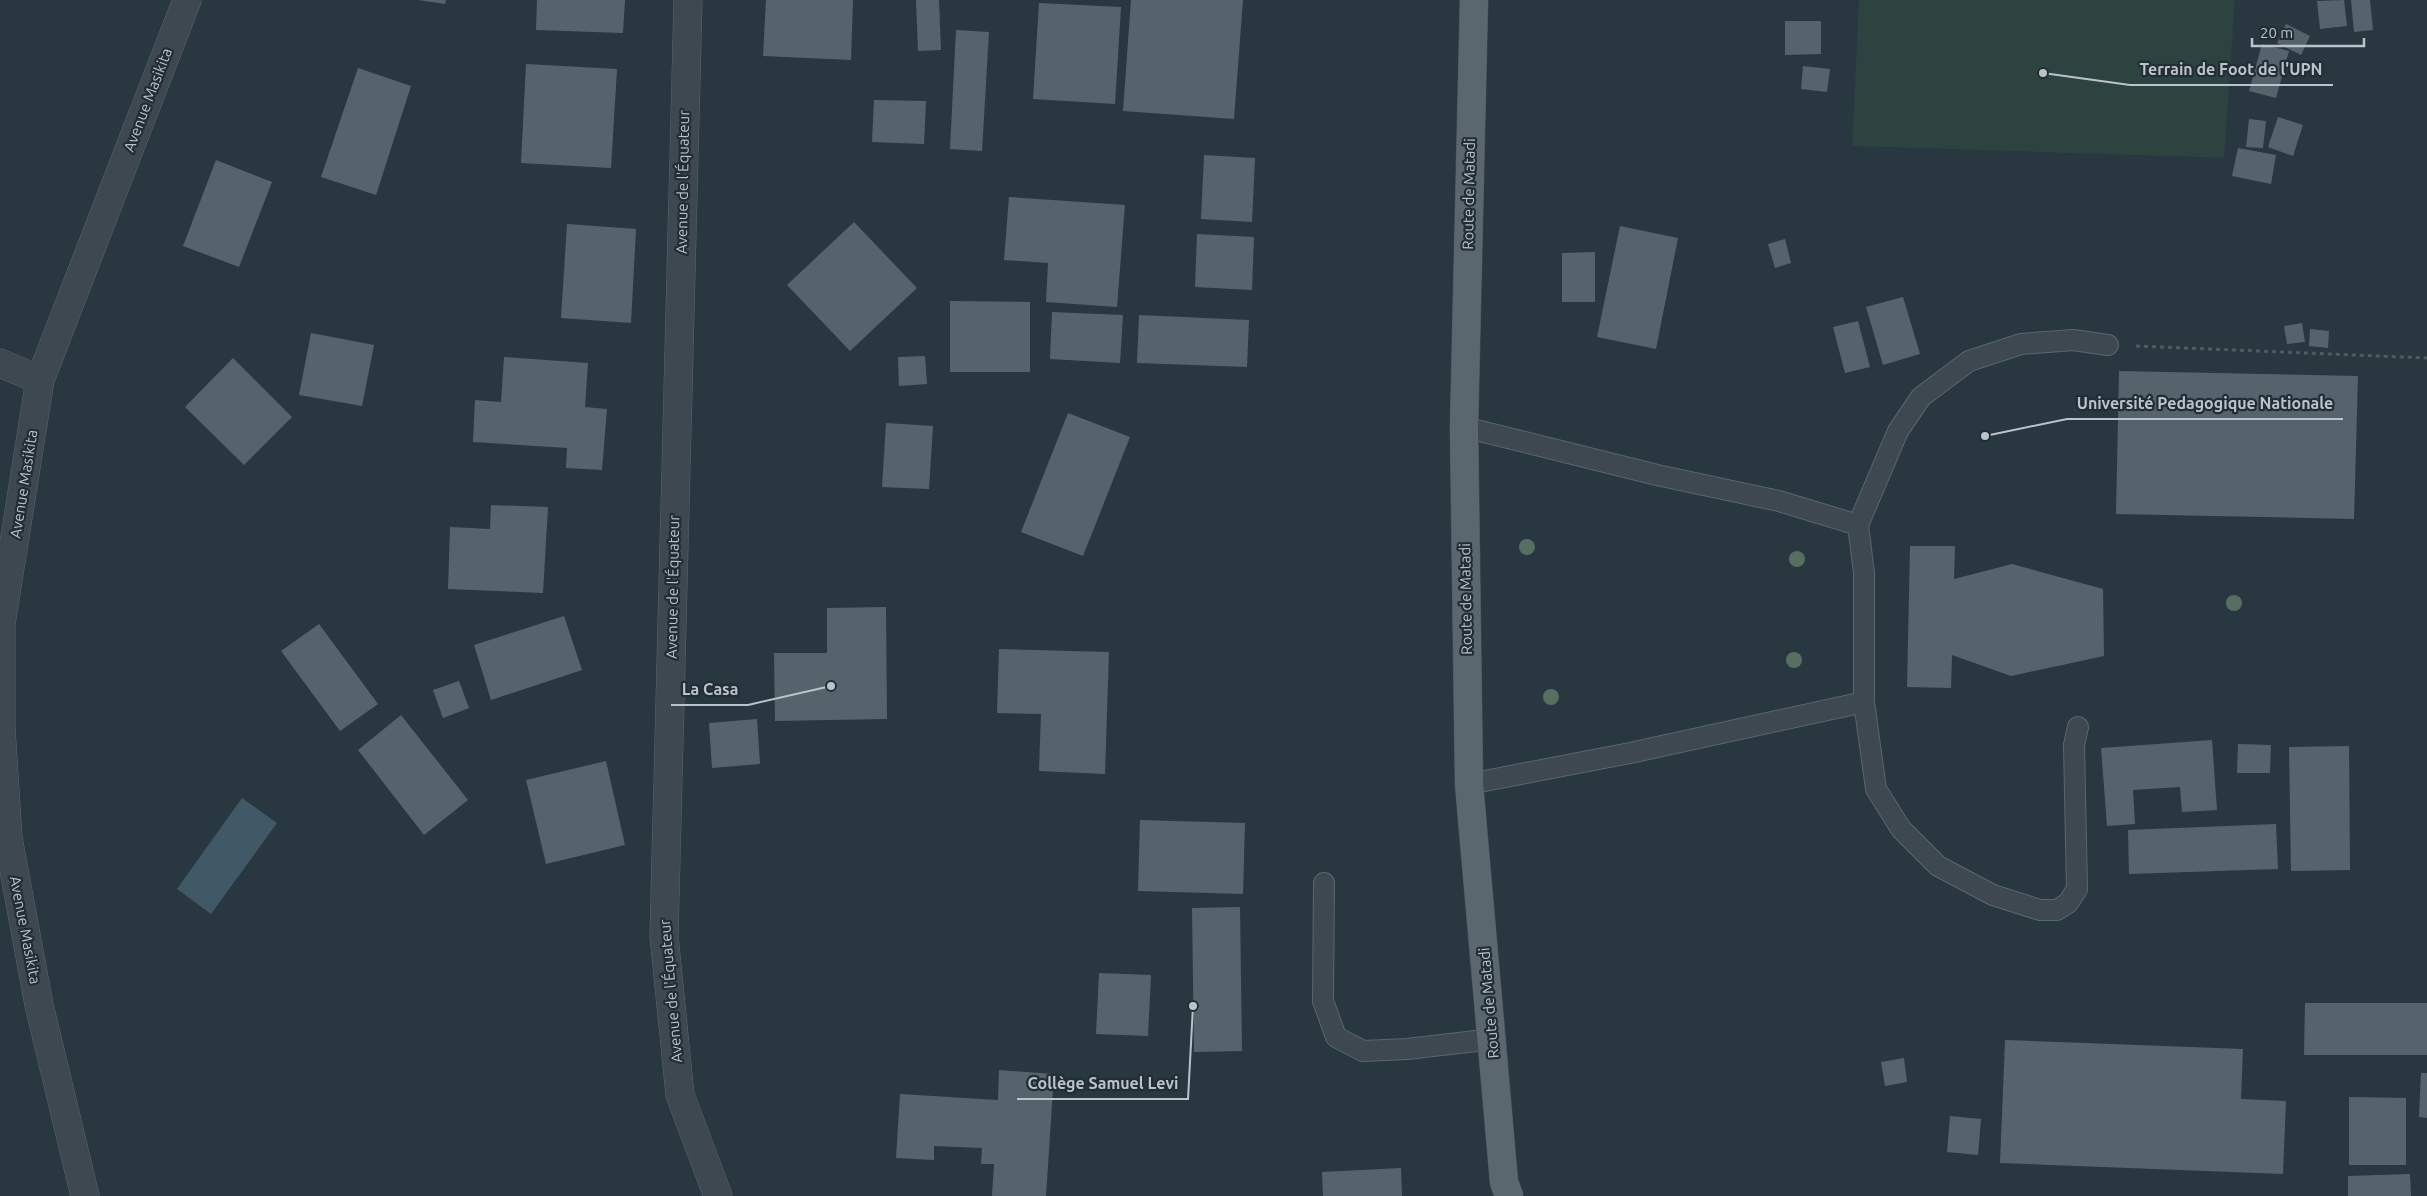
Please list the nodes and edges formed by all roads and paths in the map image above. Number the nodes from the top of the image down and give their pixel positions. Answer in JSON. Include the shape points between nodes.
{"nodes":[{"id":1,"x":187,"y":0,"type":"edge"},
{"id":2,"x":688,"y":0,"type":"edge"},
{"id":3,"x":1474,"y":0,"type":"edge"},
{"id":4,"x":2108,"y":345,"type":"joint"},
{"id":5,"x":2427,"y":358,"type":"edge"},
{"id":6,"x":0,"y":363,"type":"edge"},
{"id":7,"x":40,"y":380,"type":"junction"},
{"id":8,"x":1464,"y":428,"type":"junction"},
{"id":9,"x":1858,"y":525,"type":"junction"},
{"id":10,"x":1864,"y":702,"type":"junction"},
{"id":11,"x":2078,"y":727,"type":"dead end"},
{"id":12,"x":2,"y":775,"type":"edge"},
{"id":13,"x":1470,"y":784,"type":"junction"},
{"id":14,"x":1324,"y":883,"type":"dead end"},
{"id":15,"x":1493,"y":1039,"type":"junction"},
{"id":16,"x":84,"y":1196,"type":"edge"},
{"id":17,"x":718,"y":1196,"type":"edge"},
{"id":18,"x":1509,"y":1196,"type":"edge"}],
"edges":[{"from":1,"to":7,"type":"street","name":"Avenue Masikita"},
{"from":2,"to":17,"type":"street","name":"Avenue de l'Équateur","via":[[664,936],[680,1095]]},
{"from":3,"to":8,"type":"main road","name":"Route de Matadi"},
{"from":4,"to":5,"type":"path"},
{"from":4,"to":9,"type":"lane","via":[[2073,340],[2021,344],[1969,361],[1921,398],[1898,431]]},
{"from":6,"to":7,"type":"street"},
{"from":7,"to":12,"type":"street","name":"Avenue Masikita","via":[[1,624]]},
{"from":8,"to":9,"type":"lane","via":[[1779,501]]},
{"from":8,"to":13,"type":"main road","name":"Route de Matadi"},
{"from":9,"to":10,"type":"lane","via":[[1864,573]]},
{"from":10,"to":11,"type":"lane","via":[[1876,789],[1901,829],[1938,866],[1993,895],[2040,910],[2057,910],[2068,903],[2077,889],[2074,745]]},
{"from":10,"to":13,"type":"lane"},
{"from":12,"to":16,"type":"street","name":"Avenue Masikita","via":[[8,838],[39,1005]]},
{"from":13,"to":15,"type":"main road","name":"Route de Matadi"},
{"from":14,"to":15,"type":"lane","via":[[1323,1001],[1336,1037],[1363,1050]]},
{"from":15,"to":18,"type":"main road","name":"Route de Matadi","via":[[1504,1182]]}]}
